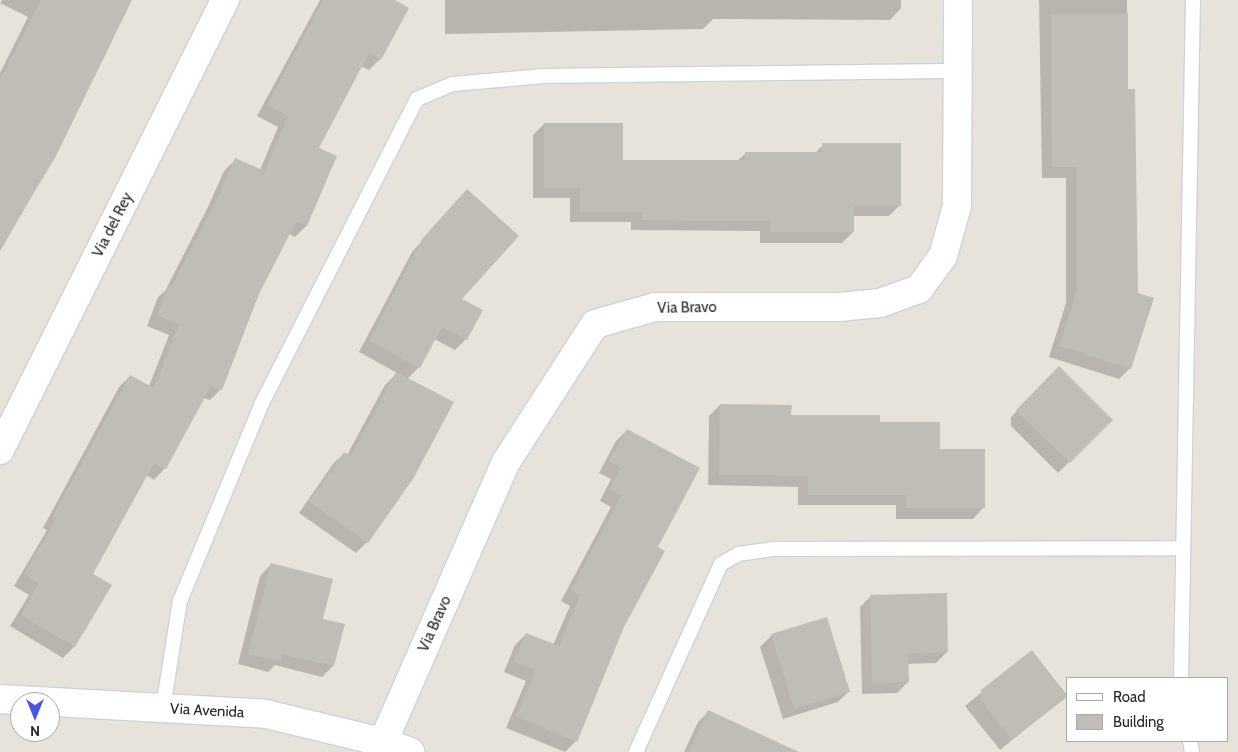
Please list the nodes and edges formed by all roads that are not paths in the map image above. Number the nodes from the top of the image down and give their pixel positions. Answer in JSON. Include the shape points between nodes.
{"nodes":[{"id":1,"x":225,"y":0,"type":"edge"},
{"id":2,"x":958,"y":0,"type":"edge"},
{"id":3,"x":1193,"y":0,"type":"edge"},
{"id":4,"x":958,"y":71,"type":"junction"},
{"id":5,"x":0,"y":450,"type":"edge"},
{"id":6,"x":1183,"y":548,"type":"junction"},
{"id":7,"x":1181,"y":677,"type":"edge"},
{"id":8,"x":0,"y":699,"type":"edge"},
{"id":9,"x":163,"y":708,"type":"junction"},
{"id":10,"x":383,"y":742,"type":"junction"},
{"id":11,"x":410,"y":752,"type":"edge"},
{"id":12,"x":636,"y":752,"type":"edge"}],
"edges":[{"from":1,"to":5,"type":"street","name":"Via del Rey"},
{"from":2,"to":4,"type":"street","name":"Via Bravo"},
{"from":3,"to":6,"type":"lane"},
{"from":4,"to":9,"type":"lane","via":[[544,76],[453,84],[417,99],[262,403],[180,601]]},
{"from":4,"to":10,"type":"street","name":"Via Bravo","via":[[957,206],[943,256],[919,289],[880,304],[655,307],[595,324],[506,462]]},
{"from":6,"to":7,"type":"lane"},
{"from":6,"to":12,"type":"lane","via":[[772,549],[738,554],[721,564]]},
{"from":8,"to":9,"type":"street","name":"Via Avenida"},
{"from":9,"to":10,"type":"street","name":"Via Avenida","via":[[266,714]]},
{"from":10,"to":11,"type":"street","name":"Via Avenida"}]}
